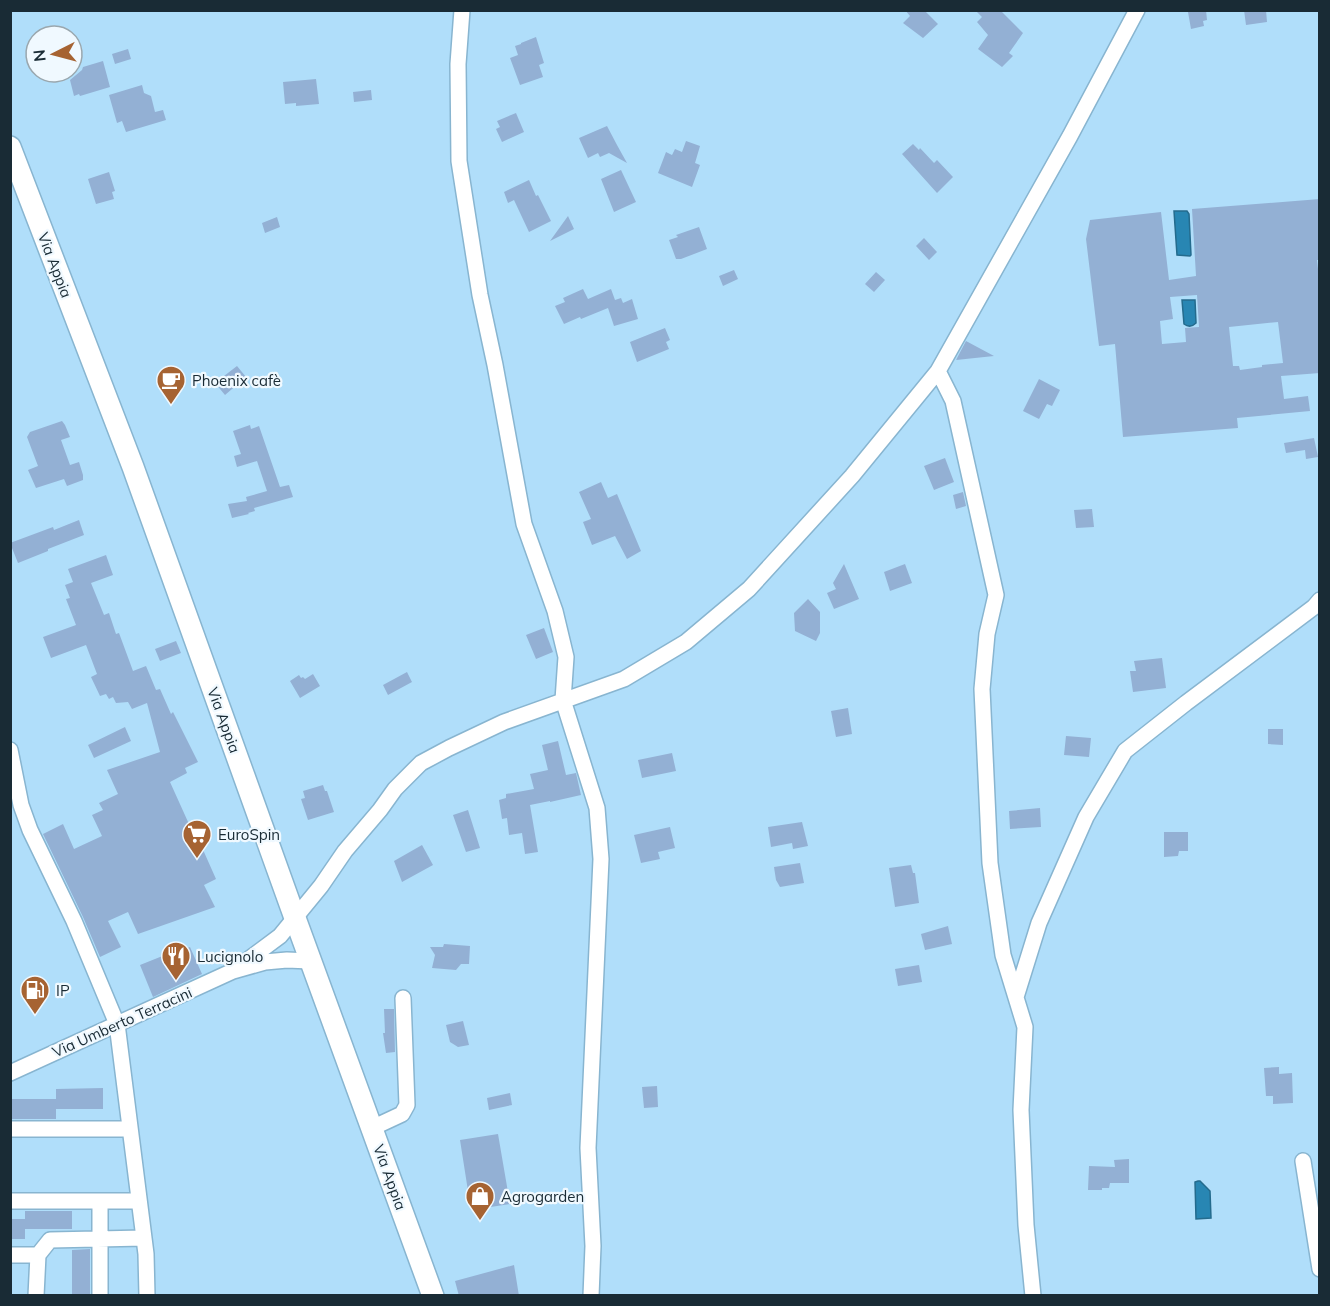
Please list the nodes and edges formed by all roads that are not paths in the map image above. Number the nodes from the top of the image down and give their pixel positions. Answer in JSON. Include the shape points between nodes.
{"nodes":[{"id":1,"x":462,"y":10,"type":"edge"},
{"id":2,"x":1137,"y":10,"type":"edge"},
{"id":3,"x":10,"y":147,"type":"edge"},
{"id":4,"x":938,"y":371,"type":"junction"},
{"id":5,"x":1320,"y":600,"type":"edge"},
{"id":6,"x":563,"y":700,"type":"junction"},
{"id":7,"x":10,"y":750,"type":"edge"},
{"id":8,"x":295,"y":918,"type":"junction"},
{"id":9,"x":310,"y":961,"type":"junction"},
{"id":10,"x":233,"y":971,"type":"junction"},
{"id":11,"x":1016,"y":997,"type":"junction"},
{"id":12,"x":403,"y":998,"type":"dead end"},
{"id":13,"x":117,"y":1024,"type":"junction"},
{"id":14,"x":10,"y":1072,"type":"edge"},
{"id":15,"x":372,"y":1128,"type":"junction"},
{"id":16,"x":10,"y":1129,"type":"edge"},
{"id":17,"x":130,"y":1129,"type":"junction"},
{"id":18,"x":1303,"y":1161,"type":"dead end"},
{"id":19,"x":10,"y":1201,"type":"edge"},
{"id":20,"x":100,"y":1201,"type":"junction"},
{"id":21,"x":139,"y":1201,"type":"junction"},
{"id":22,"x":144,"y":1238,"type":"junction"},
{"id":23,"x":100,"y":1239,"type":"junction"},
{"id":24,"x":10,"y":1255,"type":"edge"},
{"id":25,"x":38,"y":1255,"type":"junction"},
{"id":26,"x":1320,"y":1269,"type":"edge"},
{"id":27,"x":36,"y":1296,"type":"edge"},
{"id":28,"x":100,"y":1296,"type":"edge"},
{"id":29,"x":147,"y":1296,"type":"edge"},
{"id":30,"x":433,"y":1296,"type":"edge"},
{"id":31,"x":591,"y":1296,"type":"edge"},
{"id":32,"x":1034,"y":1296,"type":"edge"}],
"edges":[{"from":1,"to":6,"type":"street","via":[[459,161],[524,525],[555,611],[566,657]]},
{"from":2,"to":4,"type":"street"},
{"from":3,"to":8,"type":"main road","name":"Via Appia","via":[[133,467]]},
{"from":4,"to":6,"type":"street","via":[[852,476],[749,589],[686,642],[624,680]]},
{"from":4,"to":11,"type":"street","via":[[953,401],[996,595],[987,634],[982,689],[989,852],[1003,955]]},
{"from":5,"to":11,"type":"street","via":[[1125,751],[1081,827],[1039,923]]},
{"from":6,"to":8,"type":"street","via":[[504,722],[421,763],[395,789]]},
{"from":6,"to":31,"type":"street","via":[[597,808],[601,859],[588,1148],[593,1246]]},
{"from":7,"to":13,"type":"street","via":[[30,830]]},
{"from":8,"to":9,"type":"main road","name":"Via Appia"},
{"from":8,"to":10,"type":"street","via":[[280,936]]},
{"from":9,"to":10,"type":"street","via":[[265,962]]},
{"from":9,"to":15,"type":"main road","name":"Via Appia"},
{"from":10,"to":13,"type":"street","name":"Via Umberto Terracini"},
{"from":11,"to":32,"type":"street","via":[[1025,1027],[1021,1110],[1026,1225]]},
{"from":12,"to":15,"type":"street","via":[[407,1105],[402,1114]]},
{"from":13,"to":14,"type":"street","name":"Via Umberto Terracini"},
{"from":13,"to":17,"type":"street"},
{"from":15,"to":30,"type":"main road","name":"Via Appia"},
{"from":16,"to":17,"type":"street"},
{"from":17,"to":21,"type":"street"},
{"from":18,"to":26,"type":"street"},
{"from":19,"to":20,"type":"street"},
{"from":20,"to":21,"type":"street"},
{"from":20,"to":23,"type":"street"},
{"from":21,"to":22,"type":"street"},
{"from":22,"to":23,"type":"street"},
{"from":22,"to":29,"type":"street"},
{"from":23,"to":25,"type":"street","via":[[50,1240]]},
{"from":23,"to":28,"type":"street"},
{"from":24,"to":25,"type":"street"},
{"from":25,"to":27,"type":"street"}]}
